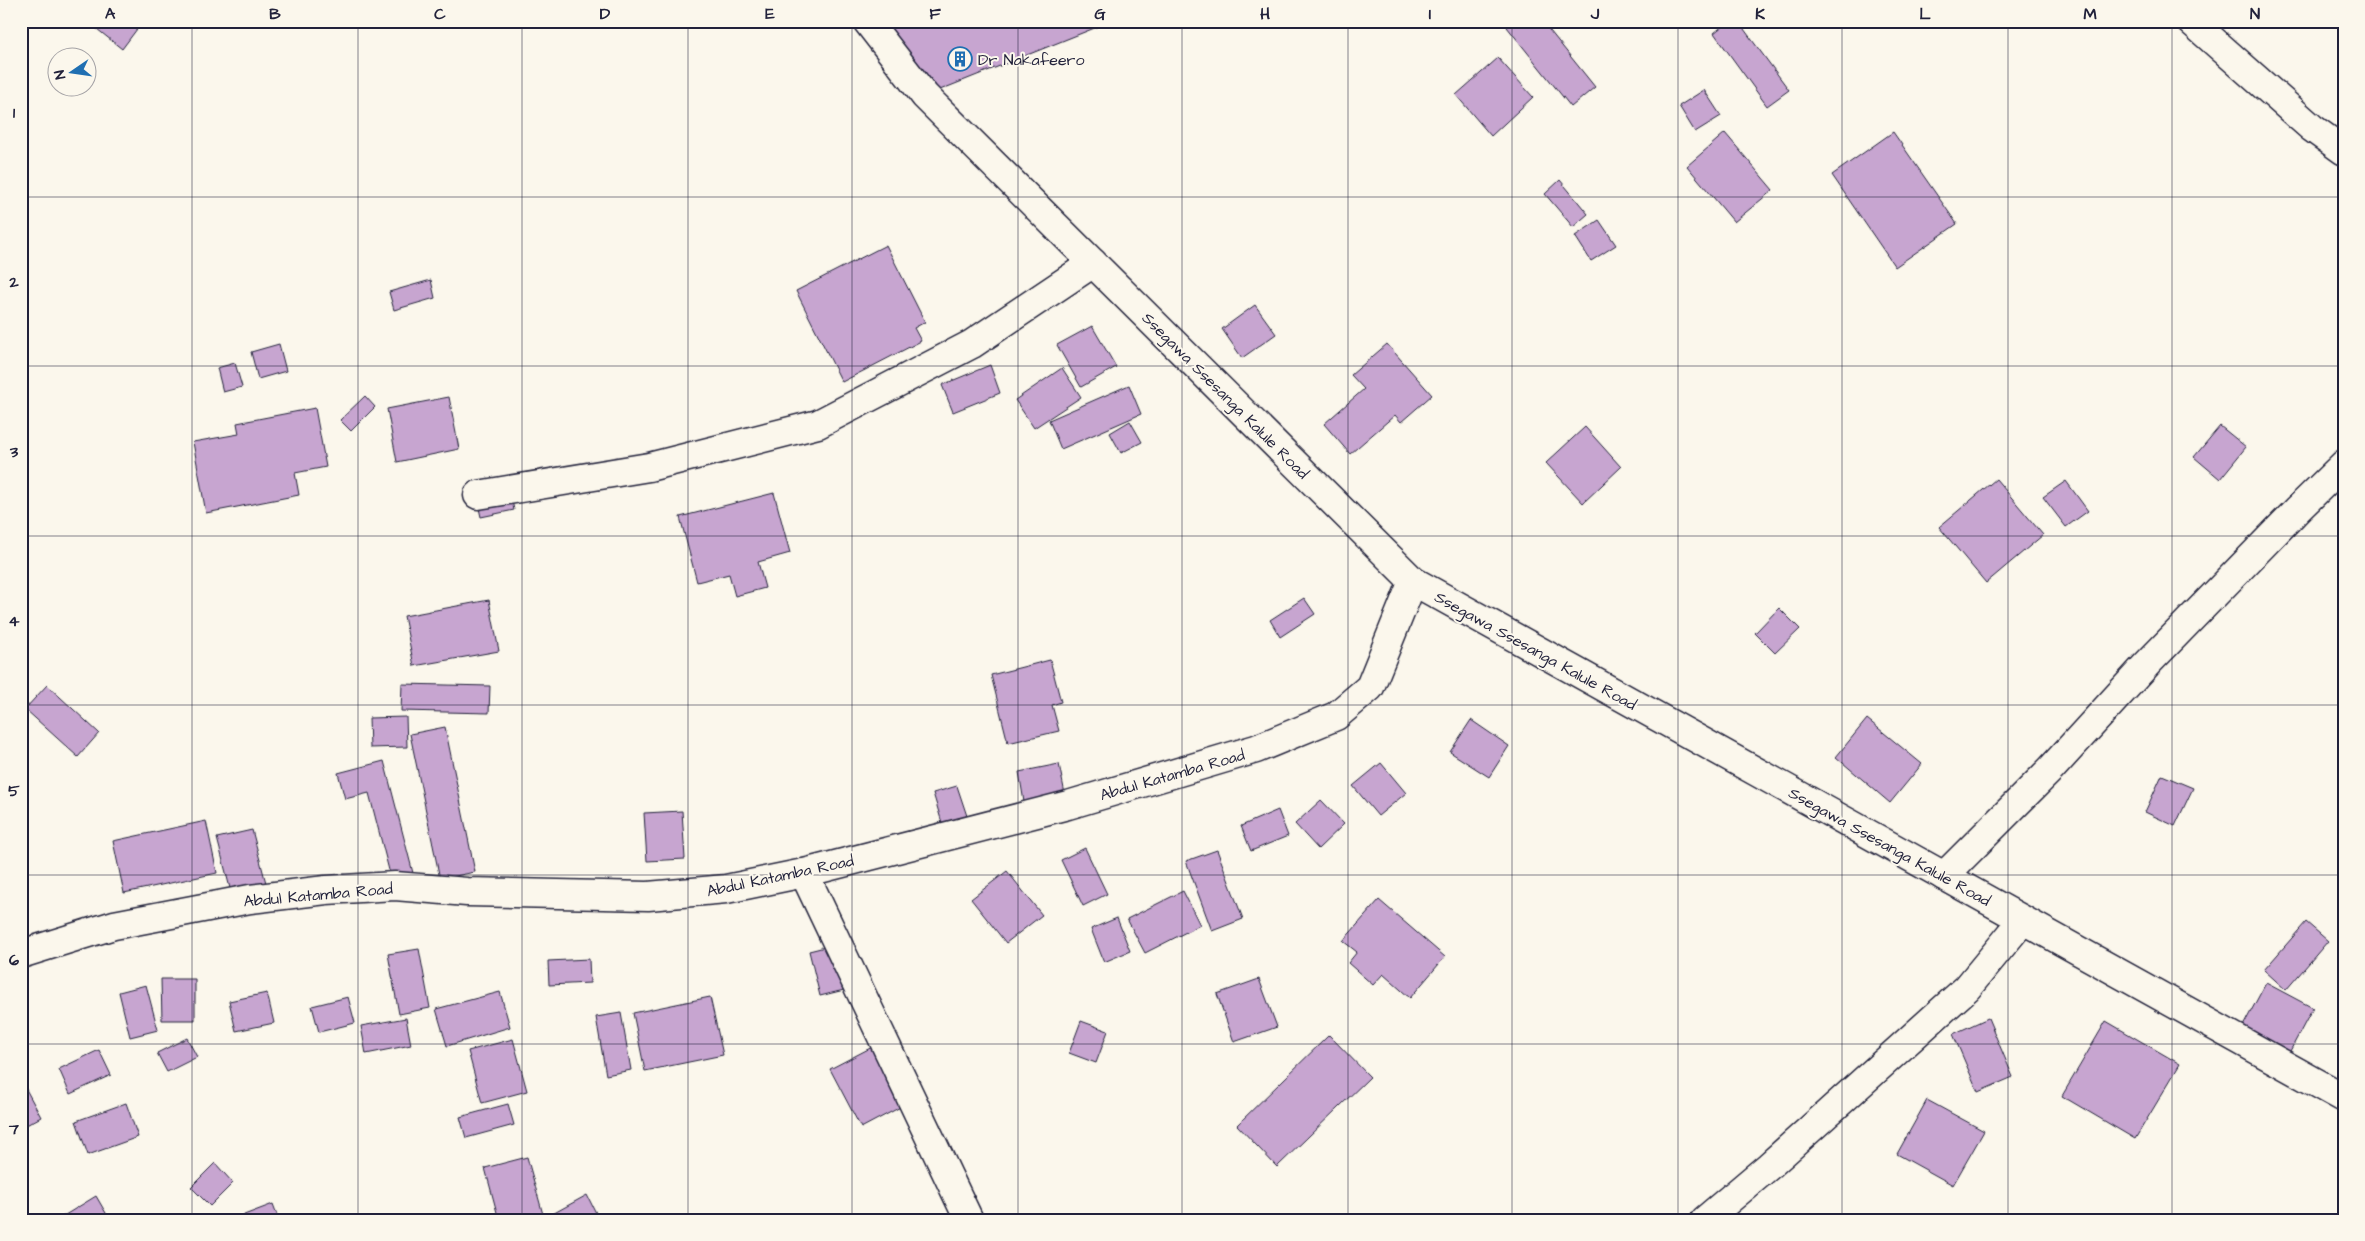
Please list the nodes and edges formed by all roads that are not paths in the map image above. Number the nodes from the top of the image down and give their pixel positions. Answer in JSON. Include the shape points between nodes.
{"nodes":[{"id":1,"x":867,"y":21,"type":"edge"},
{"id":2,"x":2191,"y":21,"type":"edge"},
{"id":3,"x":2344,"y":151,"type":"edge"},
{"id":4,"x":1094,"y":263,"type":"junction"},
{"id":5,"x":2344,"y":464,"type":"edge"},
{"id":6,"x":478,"y":495,"type":"dead end"},
{"id":7,"x":1413,"y":581,"type":"junction"},
{"id":8,"x":804,"y":873,"type":"junction"},
{"id":9,"x":1944,"y":876,"type":"junction"},
{"id":10,"x":2023,"y":920,"type":"junction"},
{"id":11,"x":21,"y":954,"type":"edge"},
{"id":12,"x":2344,"y":1098,"type":"edge"},
{"id":13,"x":970,"y":1220,"type":"edge"},
{"id":14,"x":1705,"y":1220,"type":"edge"}],
"edges":[{"from":1,"to":4,"type":"street","name":"Ssegawa Ssesanga Kalule Road","via":[[925,96]]},
{"from":2,"to":3,"type":"street","via":[[2312,128]]},
{"from":4,"to":6,"type":"street","via":[[972,344],[818,424],[649,467]]},
{"from":4,"to":7,"type":"street","name":"Ssegawa Ssesanga Kalule Road"},
{"from":5,"to":9,"type":"street"},
{"from":7,"to":8,"type":"street","name":"Abdul Katamba Road","via":[[1370,688],[1329,719],[1256,749],[1096,796]]},
{"from":7,"to":9,"type":"street","name":"Ssegawa Ssesanga Kalule Road"},
{"from":8,"to":11,"type":"street","name":"Abdul Katamba Road","via":[[726,889],[648,896],[467,892],[395,886],[326,890],[250,899],[114,925]]},
{"from":8,"to":13,"type":"street"},
{"from":9,"to":10,"type":"street","name":"Ssegawa Ssesanga Kalule Road"},
{"from":10,"to":12,"type":"street","name":"Ssegawa Ssesanga Kalule Road"},
{"from":10,"to":14,"type":"street","via":[[1967,988]]}]}
